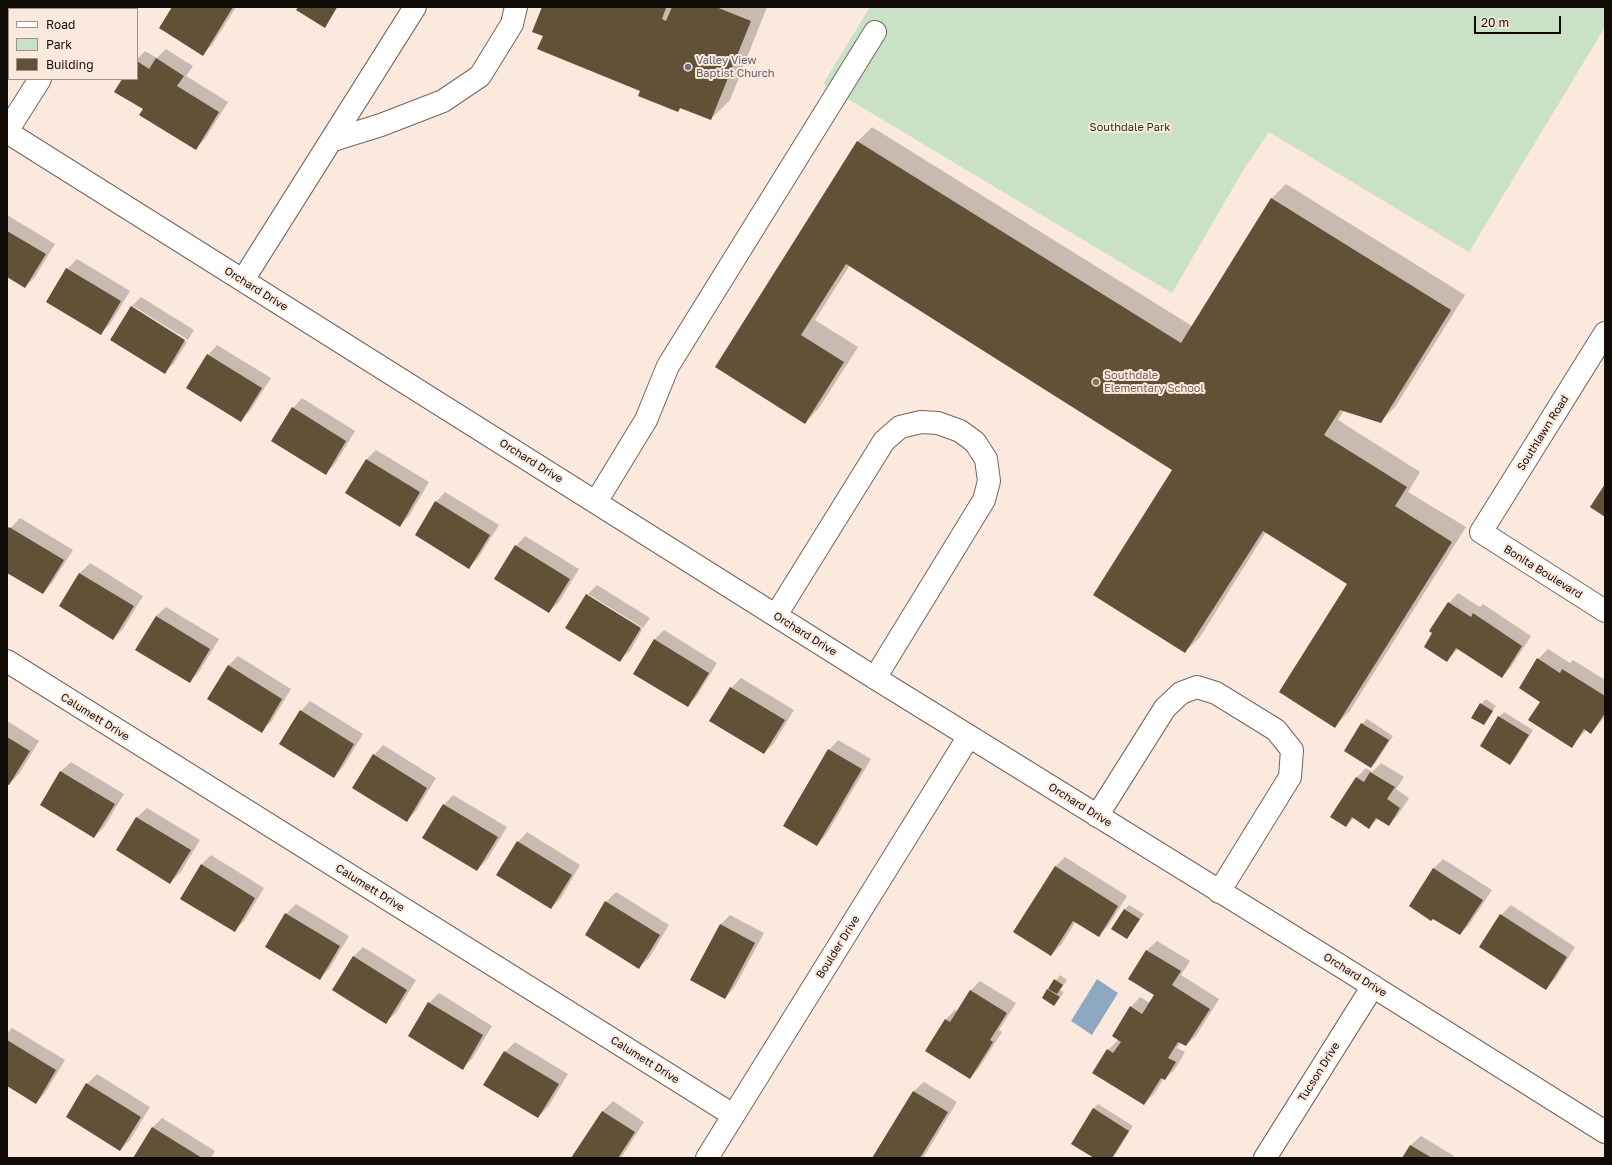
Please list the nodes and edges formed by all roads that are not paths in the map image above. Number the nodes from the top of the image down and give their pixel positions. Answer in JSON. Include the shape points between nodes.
{"nodes":[{"id":1,"x":415,"y":7,"type":"edge"},
{"id":2,"x":516,"y":7,"type":"edge"},
{"id":3,"x":874,"y":32,"type":"dead end"},
{"id":4,"x":39,"y":80,"type":"edge"},
{"id":5,"x":7,"y":131,"type":"edge"},
{"id":6,"x":333,"y":140,"type":"junction"},
{"id":7,"x":243,"y":280,"type":"junction"},
{"id":8,"x":1605,"y":333,"type":"edge"},
{"id":9,"x":596,"y":502,"type":"junction"},
{"id":10,"x":1481,"y":532,"type":"joint"},
{"id":11,"x":1605,"y":611,"type":"edge"},
{"id":12,"x":776,"y":615,"type":"junction"},
{"id":13,"x":7,"y":662,"type":"edge"},
{"id":14,"x":875,"y":678,"type":"junction"},
{"id":15,"x":969,"y":736,"type":"junction"},
{"id":16,"x":1097,"y":816,"type":"junction"},
{"id":17,"x":1219,"y":892,"type":"junction"},
{"id":18,"x":1373,"y":986,"type":"junction"},
{"id":19,"x":733,"y":1115,"type":"junction"},
{"id":20,"x":1605,"y":1132,"type":"edge"},
{"id":21,"x":706,"y":1158,"type":"edge"},
{"id":22,"x":1265,"y":1158,"type":"edge"}],
"edges":[{"from":1,"to":6,"type":"street"},
{"from":2,"to":6,"type":"street","via":[[512,24],[480,76],[443,101]]},
{"from":3,"to":9,"type":"street","via":[[668,366],[646,420]]},
{"from":4,"to":5,"type":"street"},
{"from":5,"to":7,"type":"street","name":"Orchard Drive"},
{"from":6,"to":7,"type":"street"},
{"from":7,"to":9,"type":"street","name":"Orchard Drive"},
{"from":8,"to":10,"type":"street","name":"Southlawn Road"},
{"from":9,"to":12,"type":"street","name":"Orchard Drive"},
{"from":10,"to":11,"type":"street","name":"Bonita Boulevard"},
{"from":12,"to":14,"type":"street","name":"Orchard Drive"},
{"from":12,"to":14,"type":"street","via":[[884,441],[900,426],[921,422],[938,423],[960,431],[975,442],[986,459],[989,481],[984,500]]},
{"from":13,"to":19,"type":"street","name":"Calumett Drive"},
{"from":14,"to":15,"type":"street","name":"Orchard Drive"},
{"from":15,"to":16,"type":"street","name":"Orchard Drive"},
{"from":15,"to":19,"type":"street","name":"Boulder Drive"},
{"from":16,"to":17,"type":"street","name":"Orchard Drive"},
{"from":16,"to":17,"type":"street","via":[[1165,708],[1181,693],[1197,688],[1216,693],[1276,730],[1292,750],[1290,777]]},
{"from":17,"to":18,"type":"street","name":"Orchard Drive"},
{"from":18,"to":20,"type":"street","name":"Orchard Drive"},
{"from":18,"to":22,"type":"street","name":"Tucson Drive"},
{"from":19,"to":21,"type":"street","name":"Boulder Drive"}]}
